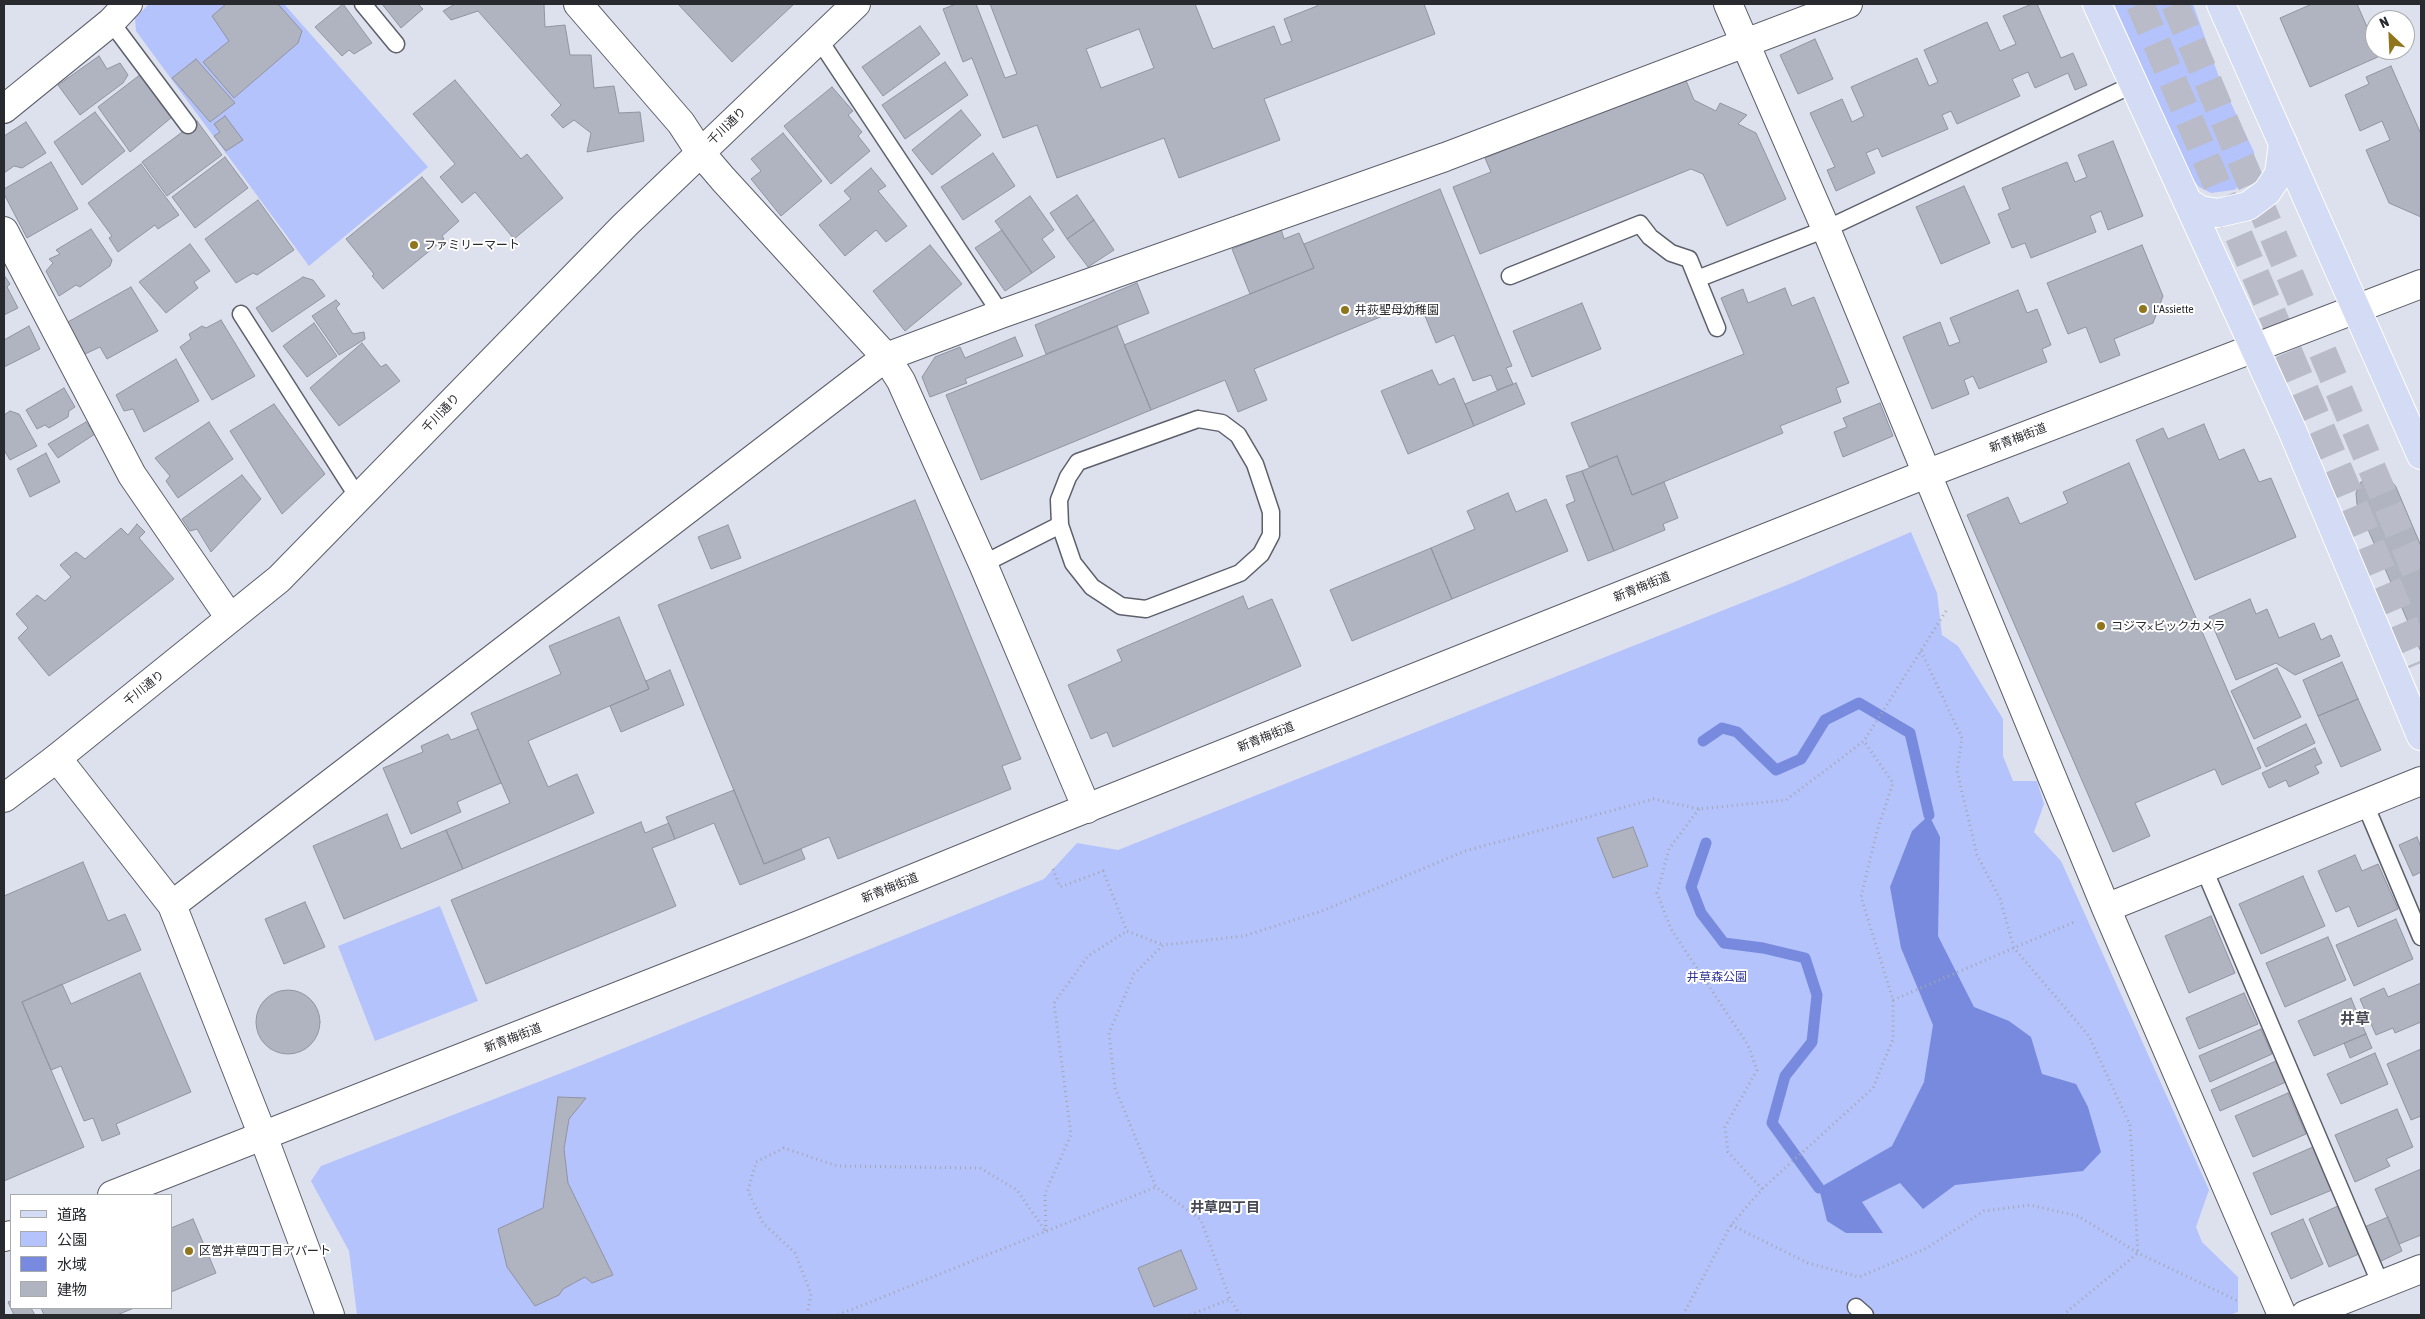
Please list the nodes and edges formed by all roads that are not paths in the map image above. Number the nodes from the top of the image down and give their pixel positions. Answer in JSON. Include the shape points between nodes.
{"nodes":[{"id":1,"x":363,"y":4,"type":"edge"},
{"id":2,"x":578,"y":4,"type":"edge"},
{"id":3,"x":856,"y":4,"type":"edge"},
{"id":4,"x":1728,"y":4,"type":"edge"},
{"id":5,"x":1848,"y":4,"type":"edge"},
{"id":6,"x":2097,"y":4,"type":"edge"},
{"id":7,"x":2221,"y":4,"type":"edge"},
{"id":8,"x":119,"y":13,"type":"edge"},
{"id":9,"x":818,"y":38,"type":"junction"},
{"id":10,"x":396,"y":44,"type":"dead end"},
{"id":11,"x":1745,"y":44,"type":"junction"},
{"id":12,"x":2134,"y":84,"type":"junction"},
{"id":13,"x":4,"y":109,"type":"edge"},
{"id":14,"x":188,"y":125,"type":"dead end"},
{"id":15,"x":2283,"y":144,"type":"junction"},
{"id":16,"x":700,"y":152,"type":"junction"},
{"id":17,"x":2187,"y":201,"type":"junction"},
{"id":18,"x":1826,"y":229,"type":"junction"},
{"id":19,"x":4,"y":230,"type":"edge"},
{"id":20,"x":1510,"y":276,"type":"dead end"},
{"id":21,"x":1697,"y":279,"type":"junction"},
{"id":22,"x":2421,"y":284,"type":"edge"},
{"id":23,"x":2356,"y":309,"type":"junction"},
{"id":24,"x":241,"y":314,"type":"dead end"},
{"id":25,"x":1001,"y":314,"type":"junction"},
{"id":26,"x":1717,"y":328,"type":"dead end"},
{"id":27,"x":2254,"y":347,"type":"junction"},
{"id":28,"x":886,"y":357,"type":"junction"},
{"id":29,"x":2421,"y":456,"type":"edge"},
{"id":30,"x":1926,"y":474,"type":"junction"},
{"id":31,"x":359,"y":499,"type":"junction"},
{"id":32,"x":1060,"y":525,"type":"junction"},
{"id":33,"x":984,"y":564,"type":"junction"},
{"id":34,"x":230,"y":618,"type":"junction"},
{"id":35,"x":2421,"y":736,"type":"edge"},
{"id":36,"x":57,"y":758,"type":"junction"},
{"id":37,"x":2421,"y":781,"type":"edge"},
{"id":38,"x":4,"y":798,"type":"edge"},
{"id":39,"x":2365,"y":804,"type":"junction"},
{"id":40,"x":1087,"y":809,"type":"junction"},
{"id":41,"x":2204,"y":869,"type":"junction"},
{"id":42,"x":172,"y":905,"type":"junction"},
{"id":43,"x":2106,"y":908,"type":"junction"},
{"id":44,"x":2421,"y":937,"type":"edge"},
{"id":45,"x":263,"y":1136,"type":"junction"},
{"id":46,"x":115,"y":1194,"type":"edge"},
{"id":47,"x":2421,"y":1269,"type":"edge"},
{"id":48,"x":2381,"y":1285,"type":"junction"},
{"id":49,"x":330,"y":1315,"type":"edge"},
{"id":50,"x":2282,"y":1315,"type":"edge"},
{"id":51,"x":2305,"y":1315,"type":"edge"}],
"edges":[{"from":1,"to":10,"type":"lane"},
{"from":2,"to":16,"type":"street","via":[[681,123]]},
{"from":3,"to":9,"type":"street","name":"千川通り"},
{"from":4,"to":11,"type":"street"},
{"from":5,"to":11,"type":"street"},
{"from":6,"to":12,"type":"main road"},
{"from":7,"to":15,"type":"main road"},
{"from":8,"to":13,"type":"street"},
{"from":8,"to":14,"type":"lane"},
{"from":9,"to":16,"type":"street","name":"千川通り"},
{"from":9,"to":25,"type":"lane"},
{"from":11,"to":18,"type":"street"},
{"from":11,"to":25,"type":"street","via":[[1445,157]]},
{"from":12,"to":17,"type":"main road"},
{"from":12,"to":18,"type":"lane"},
{"from":15,"to":17,"type":"main road","via":[[2279,174],[2267,192],[2248,206],[2218,213],[2200,210]]},
{"from":15,"to":23,"type":"main road"},
{"from":16,"to":28,"type":"street"},
{"from":16,"to":31,"type":"street","name":"千川通り"},
{"from":17,"to":27,"type":"main road"},
{"from":18,"to":21,"type":"lane"},
{"from":18,"to":30,"type":"street"},
{"from":19,"to":34,"type":"street","via":[[132,475]]},
{"from":20,"to":21,"type":"lane","via":[[1640,224],[1650,237],[1671,253],[1689,259]]},
{"from":21,"to":26,"type":"lane"},
{"from":22,"to":23,"type":"street","name":"新青梅街道"},
{"from":23,"to":27,"type":"street","name":"新青梅街道"},
{"from":23,"to":29,"type":"main road"},
{"from":24,"to":31,"type":"lane"},
{"from":25,"to":28,"type":"street"},
{"from":27,"to":30,"type":"street","name":"新青梅街道"},
{"from":27,"to":35,"type":"main road"},
{"from":28,"to":33,"type":"street","via":[[901,381]]},
{"from":28,"to":42,"type":"street"},
{"from":30,"to":40,"type":"street","name":"新青梅街道"},
{"from":30,"to":43,"type":"street"},
{"from":31,"to":34,"type":"street","name":"千川通り","via":[[279,579]]},
{"from":32,"to":32,"type":"lane","via":[[1059,500],[1078,462],[1198,419],[1222,423],[1238,435],[1255,464],[1271,512],[1271,535],[1261,554],[1240,573],[1146,608],[1121,606],[1092,587],[1074,563]]},
{"from":32,"to":33,"type":"lane"},
{"from":33,"to":40,"type":"street"},
{"from":34,"to":36,"type":"street","name":"千川通り"},
{"from":36,"to":38,"type":"street","name":"千川通り"},
{"from":36,"to":42,"type":"street"},
{"from":37,"to":39,"type":"street"},
{"from":39,"to":41,"type":"street"},
{"from":39,"to":44,"type":"lane"},
{"from":40,"to":45,"type":"street","name":"新青梅街道"},
{"from":41,"to":43,"type":"street"},
{"from":41,"to":48,"type":"lane"},
{"from":42,"to":45,"type":"street"},
{"from":43,"to":50,"type":"street"},
{"from":45,"to":46,"type":"street","name":"新青梅街道"},
{"from":45,"to":49,"type":"street"},
{"from":47,"to":48,"type":"street"},
{"from":48,"to":51,"type":"street"}]}
